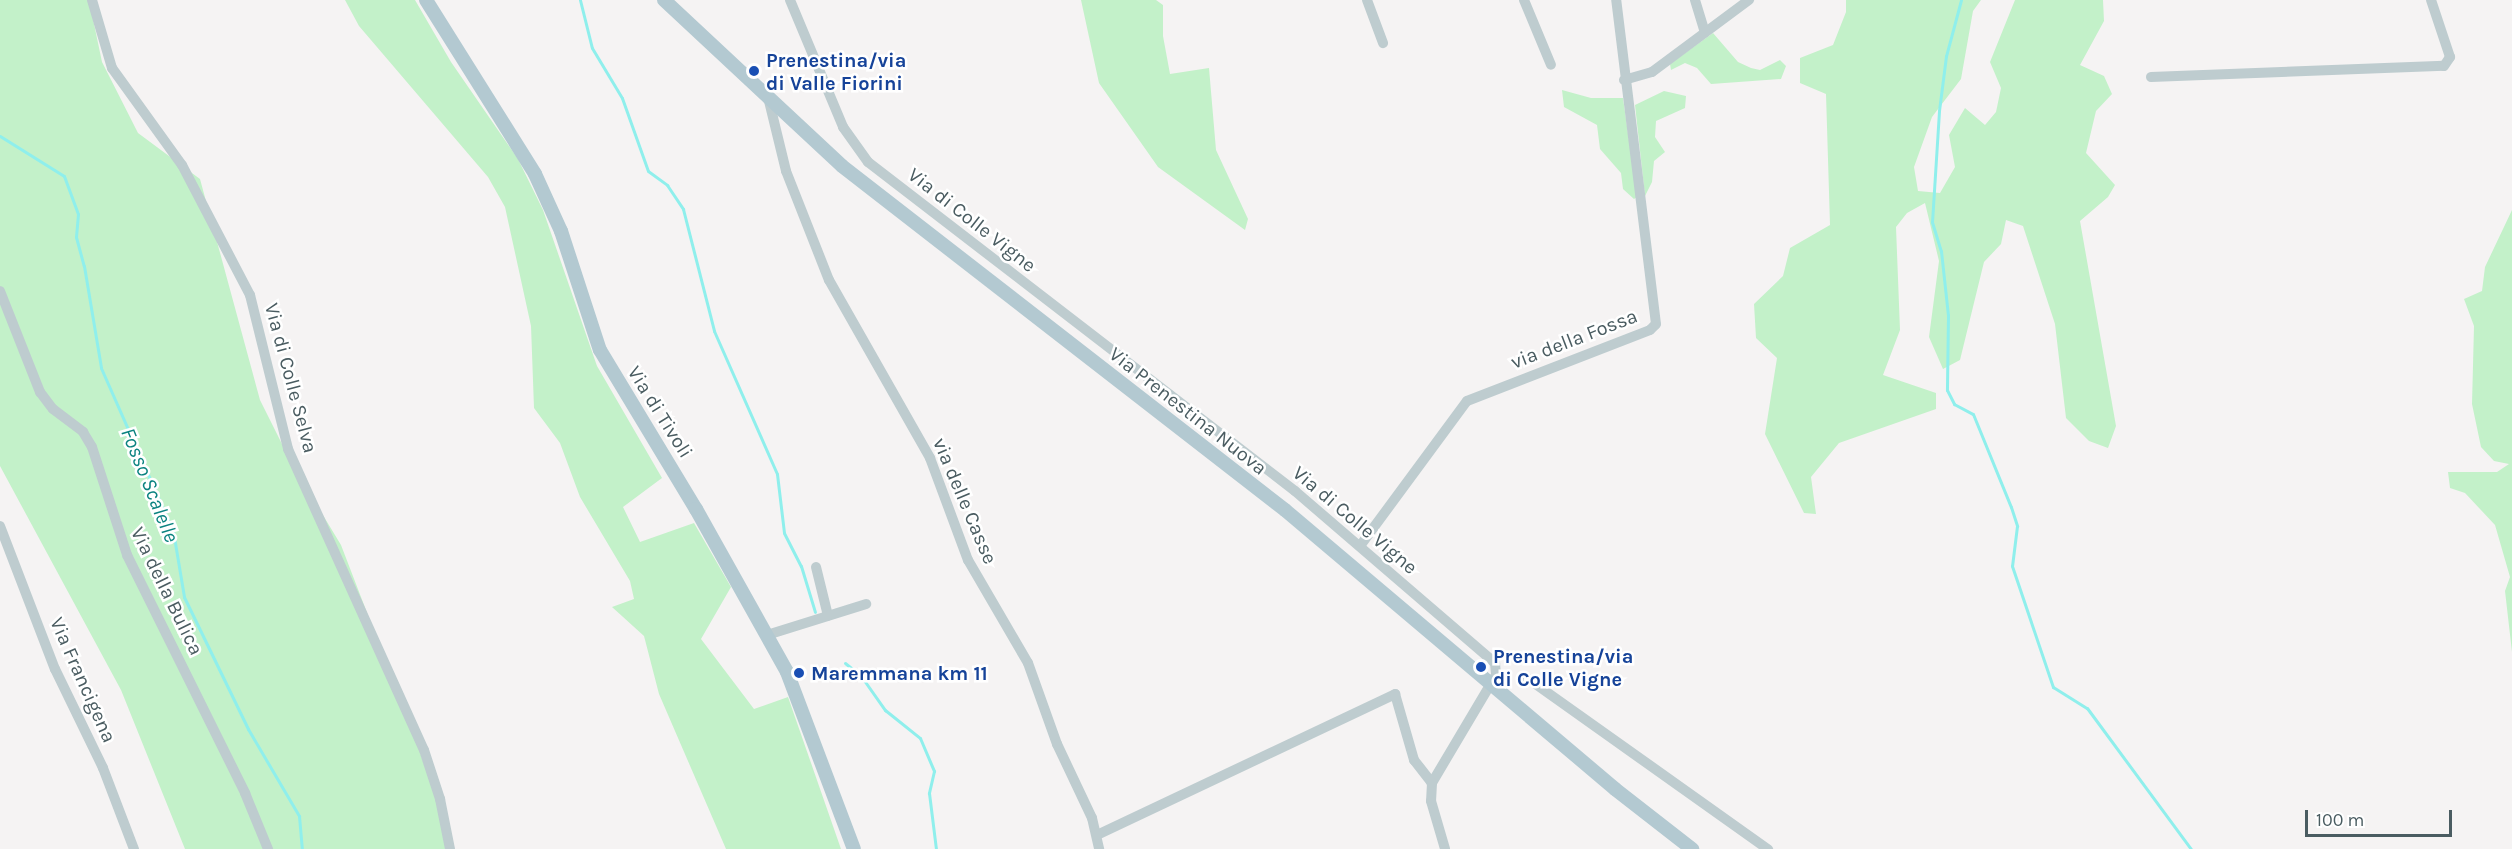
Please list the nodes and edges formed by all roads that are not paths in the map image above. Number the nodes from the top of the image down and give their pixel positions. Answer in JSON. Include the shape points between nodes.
{"nodes":[{"id":1,"x":92,"y":0,"type":"edge"},
{"id":2,"x":426,"y":0,"type":"edge"},
{"id":3,"x":664,"y":0,"type":"edge"},
{"id":4,"x":790,"y":0,"type":"edge"},
{"id":5,"x":1367,"y":0,"type":"edge"},
{"id":6,"x":1524,"y":0,"type":"edge"},
{"id":7,"x":1616,"y":0,"type":"edge"},
{"id":8,"x":1695,"y":0,"type":"edge"},
{"id":9,"x":1749,"y":0,"type":"edge"},
{"id":10,"x":2431,"y":0,"type":"edge"},
{"id":11,"x":1705,"y":33,"type":"junction"},
{"id":12,"x":1383,"y":43,"type":"dead end"},
{"id":13,"x":1551,"y":65,"type":"dead end"},
{"id":14,"x":2151,"y":76,"type":"dead end"},
{"id":15,"x":1624,"y":80,"type":"junction"},
{"id":16,"x":769,"y":101,"type":"junction"},
{"id":17,"x":0,"y":291,"type":"edge"},
{"id":18,"x":0,"y":526,"type":"edge"},
{"id":19,"x":1360,"y":546,"type":"junction"},
{"id":20,"x":816,"y":567,"type":"dead end"},
{"id":21,"x":866,"y":604,"type":"dead end"},
{"id":22,"x":828,"y":616,"type":"junction"},
{"id":23,"x":767,"y":635,"type":"junction"},
{"id":24,"x":1527,"y":678,"type":"dead end"},
{"id":25,"x":1490,"y":684,"type":"junction"},
{"id":26,"x":1432,"y":783,"type":"junction"},
{"id":27,"x":1097,"y":835,"type":"junction"},
{"id":28,"x":134,"y":849,"type":"edge"},
{"id":29,"x":268,"y":849,"type":"edge"},
{"id":30,"x":450,"y":849,"type":"edge"},
{"id":31,"x":854,"y":849,"type":"edge"},
{"id":32,"x":1099,"y":849,"type":"edge"},
{"id":33,"x":1445,"y":849,"type":"edge"},
{"id":34,"x":1692,"y":849,"type":"edge"},
{"id":35,"x":1768,"y":849,"type":"edge"}],
"edges":[{"from":1,"to":30,"type":"street","name":"Via di Colle Selva","via":[[115,73],[182,165],[250,295],[288,449],[423,750],[438,792]]},
{"from":2,"to":23,"type":"main road","name":"Via di Tivoli","via":[[531,167],[561,231],[600,350]]},
{"from":3,"to":16,"type":"main road","name":"Via Prenestina Nuova"},
{"from":4,"to":19,"type":"street","name":"Via di Colle Vigne","via":[[843,127],[868,162],[1295,491]]},
{"from":5,"to":12,"type":"street"},
{"from":6,"to":13,"type":"street"},
{"from":7,"to":15,"type":"street","name":"via della Fossa"},
{"from":8,"to":11,"type":"street"},
{"from":9,"to":11,"type":"street"},
{"from":10,"to":14,"type":"street","via":[[2450,57],[2445,66]]},
{"from":11,"to":15,"type":"street","via":[[1649,74]]},
{"from":15,"to":19,"type":"street","name":"via della Fossa","via":[[1655,326],[1467,401]]},
{"from":16,"to":25,"type":"main road","name":"Via Prenestina Nuova","via":[[951,254],[1285,510]]},
{"from":16,"to":27,"type":"street","name":"via delle Casse","via":[[789,179],[829,280],[935,468],[963,550],[1030,666],[1057,744]]},
{"from":17,"to":29,"type":"street","name":"Via della Bulica","via":[[40,392],[53,409],[83,432],[92,447],[127,555],[242,786]]},
{"from":18,"to":28,"type":"street","name":"Via Francigena","via":[[55,669],[103,768]]},
{"from":19,"to":25,"type":"street","name":"Via di Colle Vigne","via":[[1495,663],[1497,672]]},
{"from":20,"to":22,"type":"street"},
{"from":21,"to":22,"type":"street"},
{"from":22,"to":23,"type":"street"},
{"from":23,"to":31,"type":"main road","name":"Via di Tivoli","via":[[797,693]]},
{"from":24,"to":35,"type":"street"},
{"from":25,"to":26,"type":"street"},
{"from":25,"to":34,"type":"main road","name":"Via Prenestina Nuova"},
{"from":26,"to":27,"type":"street","via":[[1414,760],[1395,694]]},
{"from":26,"to":33,"type":"street","via":[[1431,801]]},
{"from":27,"to":32,"type":"street","name":"via delle Casse"}]}
